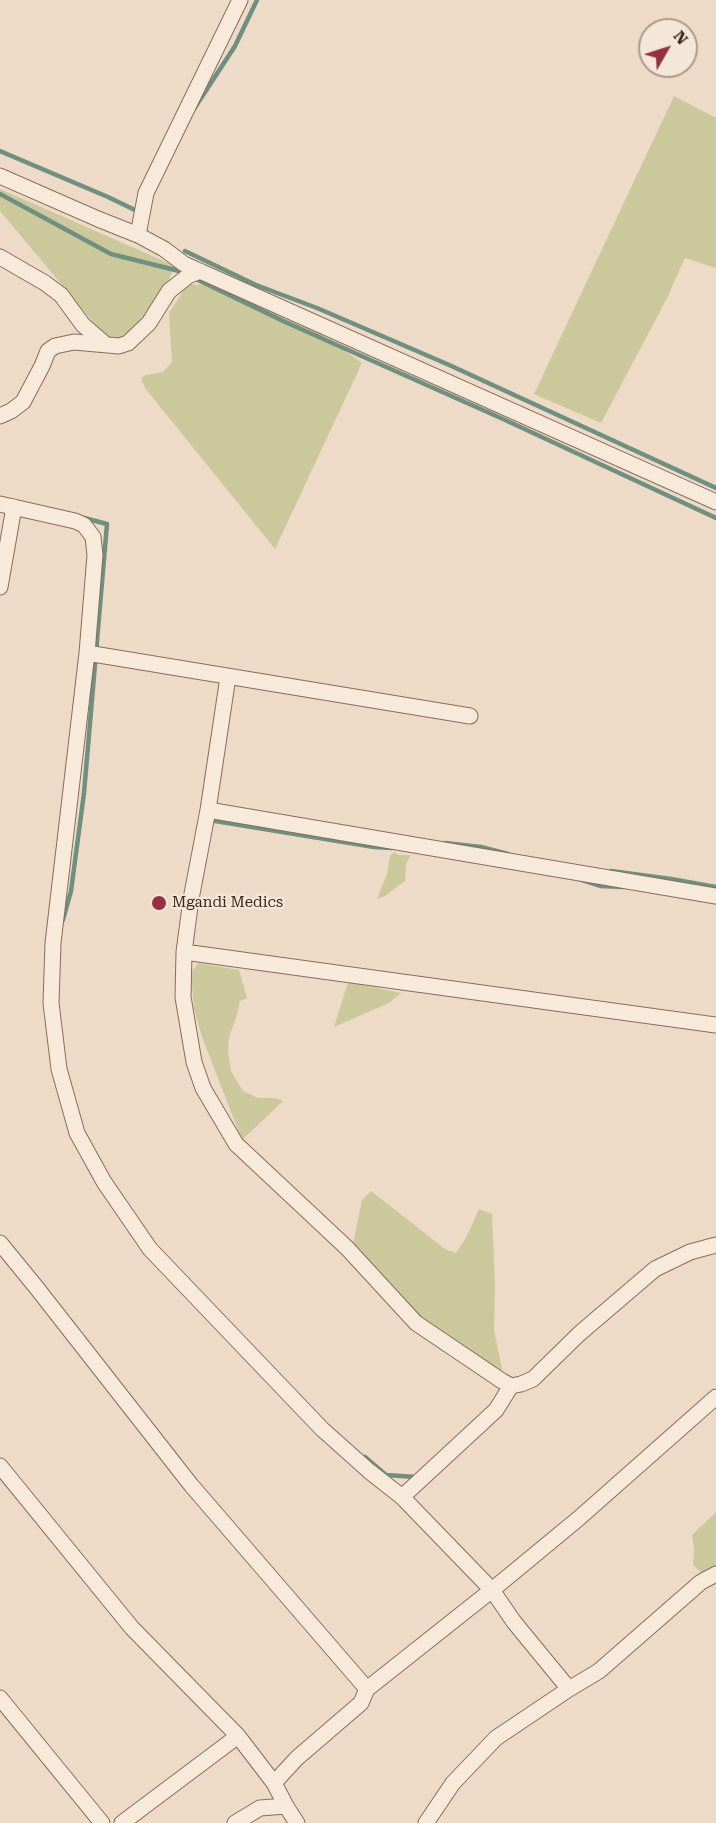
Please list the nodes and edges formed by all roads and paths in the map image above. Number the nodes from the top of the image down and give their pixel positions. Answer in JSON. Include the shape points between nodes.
{"nodes":[{"id":1,"x":240,"y":0,"type":"edge"},
{"id":2,"x":0,"y":176,"type":"edge"},
{"id":3,"x":138,"y":235,"type":"junction"},
{"id":4,"x":0,"y":257,"type":"edge"},
{"id":5,"x":200,"y":271,"type":"junction"},
{"id":6,"x":105,"y":344,"type":"junction"},
{"id":7,"x":0,"y":416,"type":"edge"},
{"id":8,"x":716,"y":502,"type":"edge"},
{"id":9,"x":7,"y":506,"type":"edge"},
{"id":10,"x":0,"y":587,"type":"edge"},
{"id":11,"x":87,"y":653,"type":"junction"},
{"id":12,"x":228,"y":677,"type":"junction"},
{"id":13,"x":470,"y":716,"type":"dead end"},
{"id":14,"x":208,"y":810,"type":"junction"},
{"id":15,"x":716,"y":896,"type":"edge"},
{"id":16,"x":184,"y":952,"type":"junction"},
{"id":17,"x":716,"y":1025,"type":"edge"},
{"id":18,"x":0,"y":1243,"type":"edge"},
{"id":19,"x":716,"y":1245,"type":"edge"},
{"id":20,"x":511,"y":1386,"type":"junction"},
{"id":21,"x":716,"y":1397,"type":"edge"},
{"id":22,"x":0,"y":1466,"type":"edge"},
{"id":23,"x":402,"y":1497,"type":"junction"},
{"id":24,"x":716,"y":1574,"type":"edge"},
{"id":25,"x":492,"y":1590,"type":"junction"},
{"id":26,"x":367,"y":1689,"type":"junction"},
{"id":27,"x":569,"y":1689,"type":"junction"},
{"id":28,"x":0,"y":1698,"type":"edge"},
{"id":29,"x":238,"y":1736,"type":"junction"},
{"id":30,"x":274,"y":1783,"type":"junction"},
{"id":31,"x":286,"y":1806,"type":"junction"},
{"id":32,"x":102,"y":1823,"type":"edge"},
{"id":33,"x":123,"y":1823,"type":"edge"},
{"id":34,"x":235,"y":1823,"type":"edge"},
{"id":35,"x":297,"y":1823,"type":"edge"},
{"id":36,"x":426,"y":1823,"type":"edge"}],
"edges":[{"from":1,"to":3,"type":"street","via":[[146,193]]},
{"from":2,"to":3,"type":"street"},
{"from":3,"to":5,"type":"street"},
{"from":4,"to":6,"type":"street","via":[[61,295],[83,325]]},
{"from":5,"to":6,"type":"street","via":[[169,291],[148,323],[128,343]]},
{"from":5,"to":8,"type":"street"},
{"from":6,"to":7,"type":"street","via":[[74,342],[55,346],[48,351],[22,402]]},
{"from":9,"to":10,"type":"street"},
{"from":9,"to":11,"type":"street","via":[[75,521],[93,537]]},
{"from":11,"to":12,"type":"street"},
{"from":11,"to":23,"type":"street","via":[[53,943],[51,1003],[59,1070],[77,1133],[104,1182],[150,1249],[322,1429]]},
{"from":12,"to":13,"type":"street"},
{"from":12,"to":14,"type":"street"},
{"from":14,"to":15,"type":"street"},
{"from":14,"to":16,"type":"street"},
{"from":16,"to":17,"type":"street"},
{"from":16,"to":20,"type":"street","via":[[183,998],[194,1062],[203,1088],[236,1144],[347,1248],[416,1323]]},
{"from":18,"to":26,"type":"street","via":[[191,1485]]},
{"from":19,"to":20,"type":"street","via":[[690,1252],[656,1269],[532,1378]]},
{"from":20,"to":23,"type":"street","via":[[496,1410]]},
{"from":21,"to":25,"type":"street"},
{"from":22,"to":29,"type":"street","via":[[132,1628]]},
{"from":23,"to":25,"type":"street"},
{"from":24,"to":27,"type":"street","via":[[701,1582],[599,1671]]},
{"from":25,"to":26,"type":"street"},
{"from":25,"to":27,"type":"street"},
{"from":26,"to":30,"type":"street","via":[[361,1703]]},
{"from":27,"to":36,"type":"street","via":[[483,1749],[453,1783]]},
{"from":28,"to":32,"type":"street"},
{"from":29,"to":30,"type":"street"},
{"from":29,"to":33,"type":"street"},
{"from":30,"to":31,"type":"street"},
{"from":31,"to":34,"type":"street","via":[[260,1808]]},
{"from":31,"to":35,"type":"street"}]}
